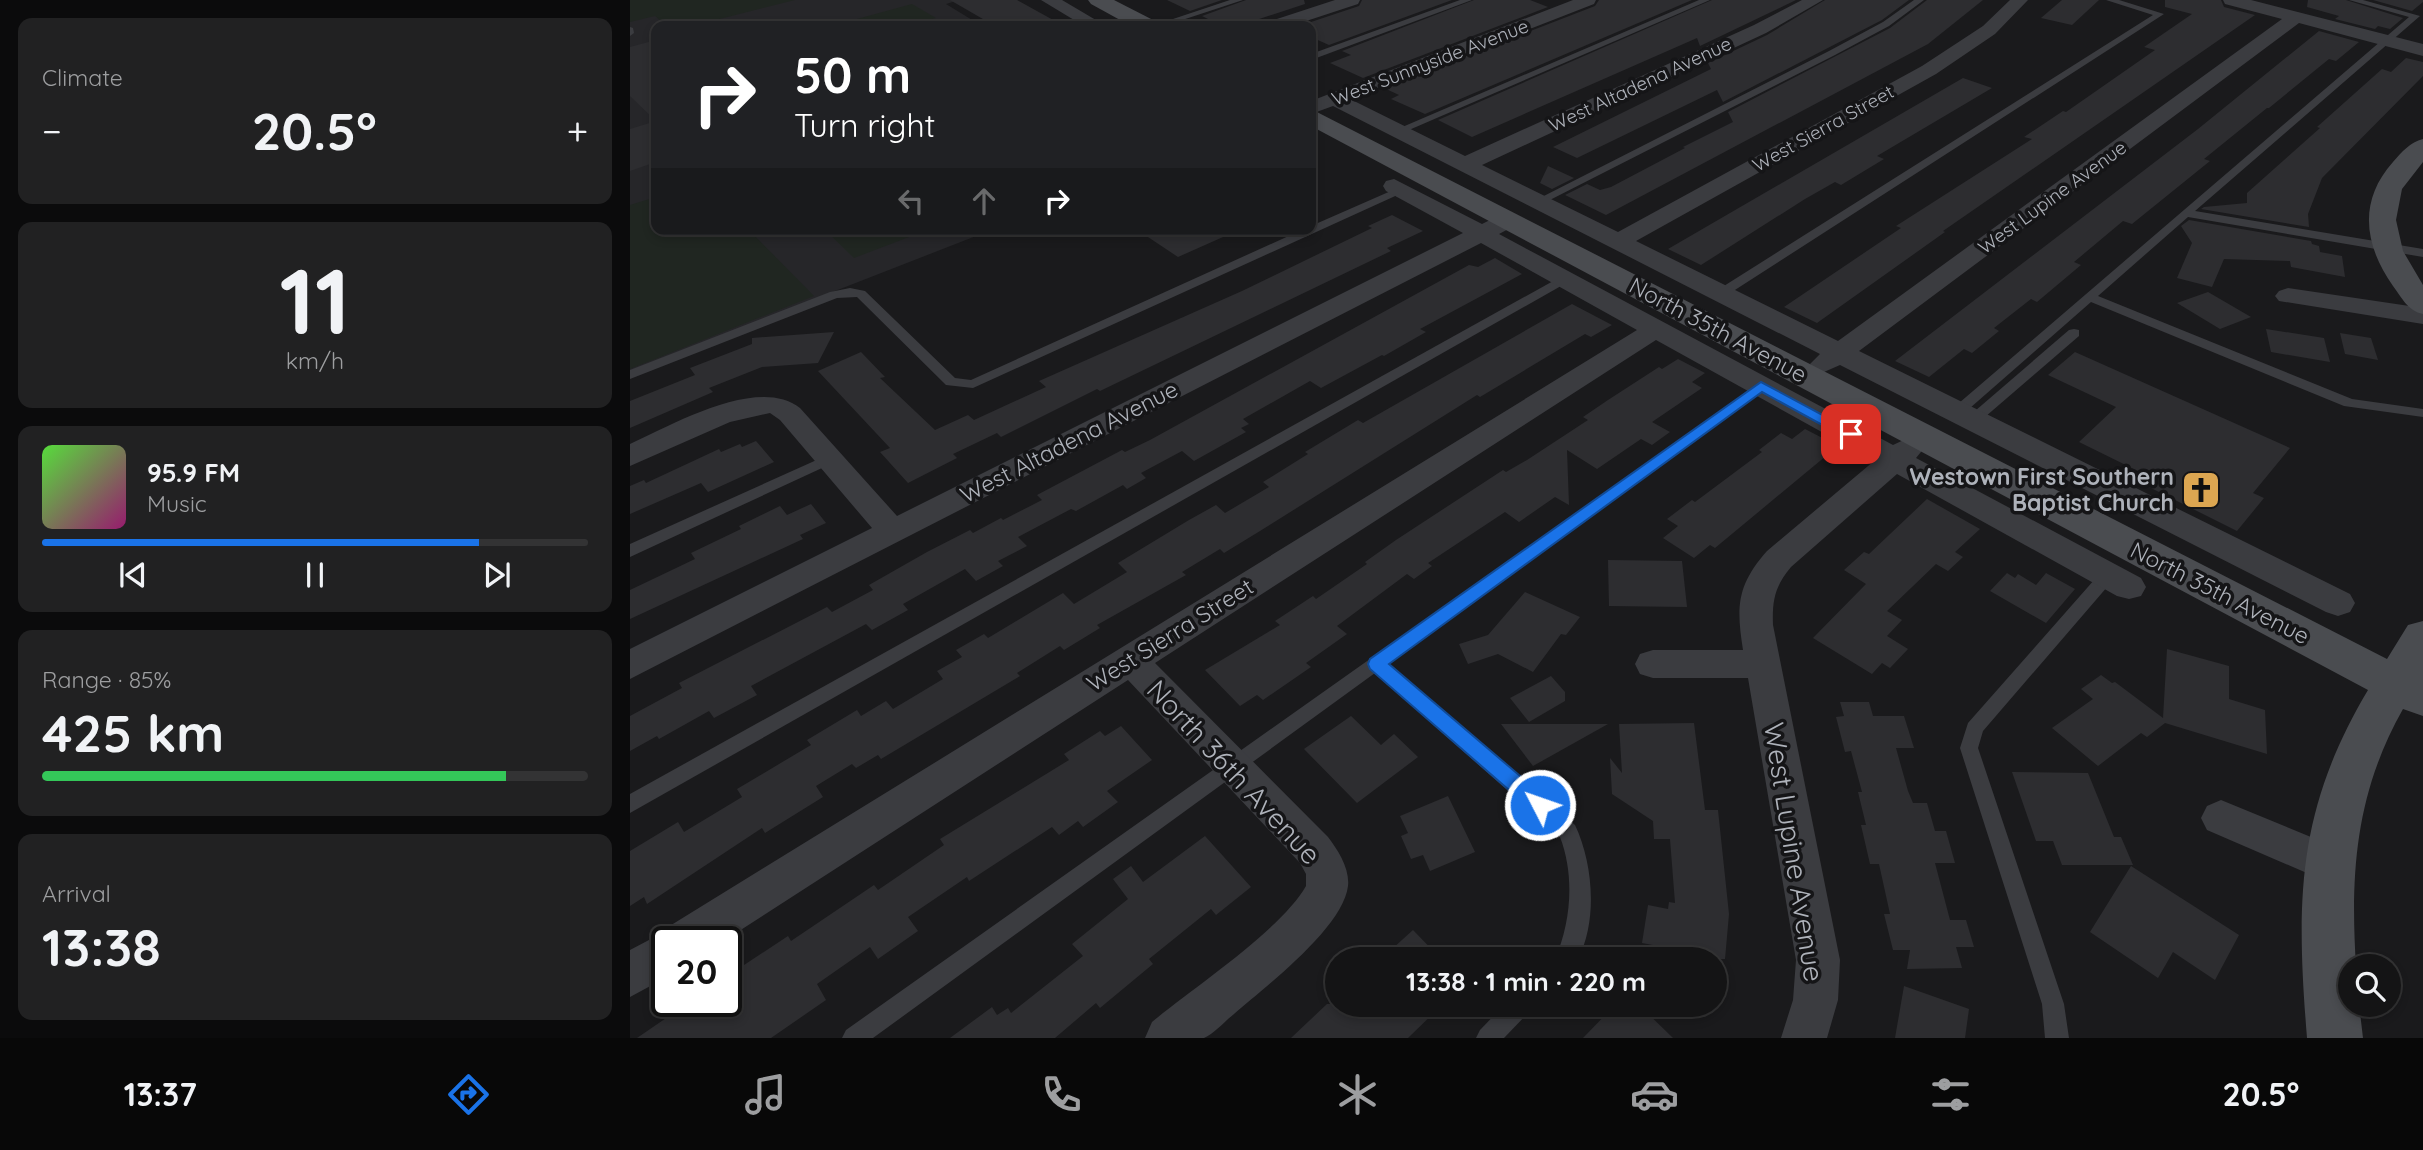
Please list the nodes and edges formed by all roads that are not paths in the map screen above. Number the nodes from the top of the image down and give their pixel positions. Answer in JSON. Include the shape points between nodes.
{"nodes":[{"id":1,"x":1049,"y":0,"type":"edge"},
{"id":2,"x":1239,"y":0,"type":"edge"},
{"id":3,"x":1352,"y":0,"type":"edge"},
{"id":4,"x":1468,"y":0,"type":"edge"},
{"id":5,"x":1588,"y":0,"type":"edge"},
{"id":6,"x":1706,"y":0,"type":"edge"},
{"id":7,"x":1815,"y":0,"type":"edge"},
{"id":8,"x":1920,"y":0,"type":"edge"},
{"id":9,"x":2020,"y":0,"type":"edge"},
{"id":10,"x":2110,"y":0,"type":"edge"},
{"id":11,"x":2231,"y":0,"type":"edge"},
{"id":12,"x":2353,"y":0,"type":"edge"},
{"id":13,"x":1109,"y":2,"type":"edge"},
{"id":14,"x":2296,"y":17,"type":"junction"},
{"id":15,"x":1088,"y":21,"type":"edge"},
{"id":16,"x":1139,"y":21,"type":"edge"},
{"id":17,"x":1172,"y":21,"type":"edge"},
{"id":18,"x":1289,"y":21,"type":"edge"},
{"id":19,"x":2385,"y":40,"type":"junction"},
{"id":20,"x":2423,"y":50,"type":"edge"},
{"id":21,"x":1316,"y":55,"type":"edge"},
{"id":22,"x":1322,"y":103,"type":"edge"},
{"id":23,"x":1316,"y":119,"type":"edge"},
{"id":24,"x":1398,"y":131,"type":"junction"},
{"id":25,"x":2423,"y":147,"type":"edge"},
{"id":26,"x":1464,"y":164,"type":"junction"},
{"id":27,"x":1397,"y":188,"type":"joint"},
{"id":28,"x":1538,"y":202,"type":"junction"},
{"id":29,"x":2185,"y":213,"type":"junction"},
{"id":30,"x":1316,"y":225,"type":"edge"},
{"id":31,"x":1494,"y":227,"type":"junction"},
{"id":32,"x":1295,"y":235,"type":"edge"},
{"id":33,"x":1617,"y":242,"type":"junction"},
{"id":34,"x":2387,"y":248,"type":"junction"},
{"id":35,"x":2423,"y":253,"type":"edge"},
{"id":36,"x":1564,"y":279,"type":"junction"},
{"id":37,"x":1720,"y":294,"type":"junction"},
{"id":38,"x":2288,"y":296,"type":"dead end"},
{"id":39,"x":2090,"y":297,"type":"junction"},
{"id":40,"x":2423,"y":305,"type":"edge"},
{"id":41,"x":2423,"y":316,"type":"edge"},
{"id":42,"x":1656,"y":329,"type":"junction"},
{"id":43,"x":2074,"y":332,"type":"dead end"},
{"id":44,"x":1839,"y":354,"type":"junction"},
{"id":45,"x":630,"y":375,"type":"edge"},
{"id":46,"x":1807,"y":377,"type":"junction"},
{"id":47,"x":1761,"y":386,"type":"junction"},
{"id":48,"x":2423,"y":413,"type":"edge"},
{"id":49,"x":1965,"y":416,"type":"junction"},
{"id":50,"x":1909,"y":448,"type":"junction"},
{"id":51,"x":630,"y":456,"type":"edge"},
{"id":52,"x":830,"y":459,"type":"junction"},
{"id":53,"x":893,"y":532,"type":"junction"},
{"id":54,"x":630,"y":551,"type":"edge"},
{"id":55,"x":2119,"y":581,"type":"joint"},
{"id":56,"x":2338,"y":603,"type":"dead end"},
{"id":57,"x":2423,"y":637,"type":"edge"},
{"id":58,"x":1130,"y":660,"type":"junction"},
{"id":59,"x":1377,"y":664,"type":"junction"},
{"id":60,"x":1653,"y":664,"type":"dead end"},
{"id":61,"x":1763,"y":664,"type":"junction"},
{"id":62,"x":630,"y":665,"type":"edge"},
{"id":63,"x":2409,"y":691,"type":"edge"},
{"id":64,"x":1233,"y":766,"type":"junction"},
{"id":65,"x":630,"y":804,"type":"edge"},
{"id":66,"x":2221,"y":818,"type":"dead end"},
{"id":67,"x":2330,"y":864,"type":"junction"},
{"id":68,"x":708,"y":926,"type":"edge"},
{"id":69,"x":1573,"y":947,"type":"edge"},
{"id":70,"x":651,"y":962,"type":"edge"},
{"id":71,"x":630,"y":975,"type":"edge"},
{"id":72,"x":1508,"y":1017,"type":"edge"},
{"id":73,"x":853,"y":1038,"type":"edge"},
{"id":74,"x":1168,"y":1038,"type":"edge"},
{"id":75,"x":1488,"y":1038,"type":"edge"},
{"id":76,"x":1804,"y":1038,"type":"edge"},
{"id":77,"x":2057,"y":1038,"type":"edge"},
{"id":78,"x":2335,"y":1038,"type":"edge"}],
"edges":[{"from":1,"to":15,"type":"street"},
{"from":2,"to":17,"type":"lane"},
{"from":3,"to":18,"type":"street"},
{"from":4,"to":21,"type":"lane"},
{"from":5,"to":22,"type":"street","name":"West Sunnyside Avenue"},
{"from":6,"to":24,"type":"lane"},
{"from":7,"to":26,"type":"street","name":"West Altadena Avenue"},
{"from":8,"to":28,"type":"lane","via":[[1832,53]]},
{"from":9,"to":33,"type":"street","name":"West Sierra Street","via":[[1989,30],[1929,70]]},
{"from":10,"to":37,"type":"lane","via":[[2160,14]]},
{"from":11,"to":14,"type":"street"},
{"from":12,"to":19,"type":"lane","via":[[2416,16]]},
{"from":13,"to":16,"type":"main road"},
{"from":14,"to":19,"type":"street"},
{"from":14,"to":44,"type":"street","name":"West Lupine Avenue"},
{"from":19,"to":20,"type":"street"},
{"from":19,"to":29,"type":"lane"},
{"from":22,"to":24,"type":"street","name":"North 35th Avenue"},
{"from":23,"to":31,"type":"main road","name":"North 35th Avenue"},
{"from":24,"to":26,"type":"street","name":"North 35th Avenue"},
{"from":25,"to":34,"type":"main road","via":[[2388,188],[2381,213]]},
{"from":26,"to":28,"type":"street","name":"North 35th Avenue"},
{"from":27,"to":30,"type":"lane"},
{"from":27,"to":31,"type":"street","name":"North 35th Avenue"},
{"from":28,"to":33,"type":"street","name":"North 35th Avenue"},
{"from":29,"to":34,"type":"lane"},
{"from":29,"to":39,"type":"lane"},
{"from":31,"to":36,"type":"street","name":"North 35th Avenue"},
{"from":31,"to":46,"type":"main road","name":"North 35th Avenue"},
{"from":31,"to":53,"type":"street","name":"West Altadena Avenue"},
{"from":32,"to":45,"type":"lane","via":[[973,384],[951,382],[861,294],[850,292]]},
{"from":33,"to":37,"type":"street","name":"North 35th Avenue"},
{"from":34,"to":35,"type":"lane"},
{"from":34,"to":40,"type":"main road"},
{"from":36,"to":42,"type":"street","name":"North 35th Avenue"},
{"from":36,"to":65,"type":"lane"},
{"from":37,"to":44,"type":"street","name":"North 35th Avenue"},
{"from":38,"to":41,"type":"street"},
{"from":39,"to":48,"type":"lane","via":[[2349,403]]},
{"from":39,"to":49,"type":"lane"},
{"from":42,"to":47,"type":"street","name":"North 35th Avenue"},
{"from":42,"to":58,"type":"street","name":"West Sierra Street"},
{"from":43,"to":49,"type":"lane"},
{"from":44,"to":46,"type":"street","name":"West Lupine Avenue"},
{"from":44,"to":49,"type":"street","name":"North 35th Avenue"},
{"from":46,"to":50,"type":"main road","name":"North 35th Avenue"},
{"from":47,"to":50,"type":"street","name":"North 35th Avenue"},
{"from":47,"to":59,"type":"lane"},
{"from":49,"to":56,"type":"street","name":"North 35th Avenue"},
{"from":50,"to":55,"type":"street","name":"North 35th Avenue"},
{"from":50,"to":61,"type":"street","name":"West Lupine Avenue","via":[[1767,573],[1755,607]]},
{"from":50,"to":63,"type":"main road","name":"North 35th Avenue"},
{"from":51,"to":52,"type":"street","via":[[740,409],[767,404],[790,414]]},
{"from":52,"to":53,"type":"street"},
{"from":52,"to":54,"type":"lane"},
{"from":53,"to":62,"type":"street","name":"West Altadena Avenue"},
{"from":55,"to":77,"type":"lane","via":[[1981,720],[1969,748],[2053,1004]]},
{"from":57,"to":63,"type":"main road"},
{"from":58,"to":64,"type":"street","name":"North 36th Avenue"},
{"from":58,"to":68,"type":"street","name":"West Sierra Street"},
{"from":59,"to":64,"type":"lane"},
{"from":59,"to":69,"type":"lane","via":[[1568,831],[1576,856],[1578,928]]},
{"from":60,"to":61,"type":"street"},
{"from":61,"to":76,"type":"street","name":"West Lupine Avenue","via":[[1818,960],[1816,1001]]},
{"from":63,"to":67,"type":"main road","via":[[2375,719],[2349,773]]},
{"from":64,"to":73,"type":"lane"},
{"from":64,"to":74,"type":"street","name":"North 36th Avenue","via":[[1314,850],[1327,874],[1326,889],[1296,930]]},
{"from":66,"to":67,"type":"street"},
{"from":67,"to":78,"type":"main road","via":[[2327,956]]},
{"from":70,"to":71,"type":"street"},
{"from":72,"to":75,"type":"lane"}]}
